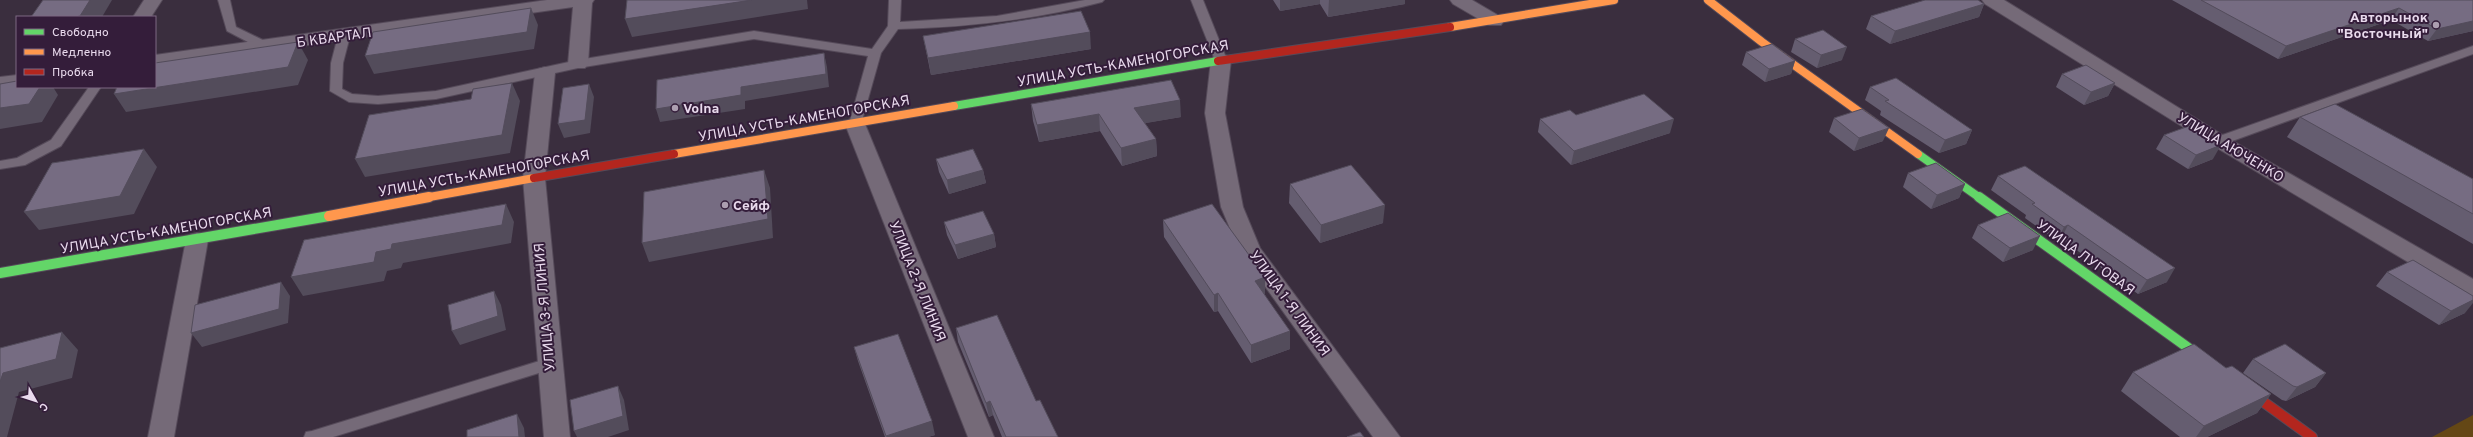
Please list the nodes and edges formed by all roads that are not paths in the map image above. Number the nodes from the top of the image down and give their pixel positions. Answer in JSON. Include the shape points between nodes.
{"nodes":[{"id":1,"x":153,"y":0,"type":"edge"},
{"id":2,"x":224,"y":0,"type":"edge"},
{"id":3,"x":584,"y":0,"type":"edge"},
{"id":4,"x":895,"y":0,"type":"edge"},
{"id":5,"x":1098,"y":0,"type":"edge"},
{"id":6,"x":1197,"y":0,"type":"edge"},
{"id":7,"x":1459,"y":0,"type":"edge"},
{"id":8,"x":1614,"y":0,"type":"edge"},
{"id":9,"x":1708,"y":0,"type":"edge"},
{"id":10,"x":1991,"y":0,"type":"edge"},
{"id":11,"x":143,"y":16,"type":"edge"},
{"id":12,"x":1495,"y":21,"type":"junction"},
{"id":13,"x":894,"y":26,"type":"junction"},
{"id":14,"x":344,"y":36,"type":"junction"},
{"id":15,"x":265,"y":46,"type":"junction"},
{"id":16,"x":2473,"y":50,"type":"edge"},
{"id":17,"x":875,"y":53,"type":"junction"},
{"id":18,"x":1220,"y":60,"type":"junction"},
{"id":19,"x":156,"y":62,"type":"edge"},
{"id":20,"x":578,"y":64,"type":"junction"},
{"id":21,"x":544,"y":73,"type":"junction"},
{"id":22,"x":16,"y":81,"type":"edge"},
{"id":23,"x":0,"y":83,"type":"edge"},
{"id":24,"x":95,"y":88,"type":"edge"},
{"id":25,"x":855,"y":124,"type":"junction"},
{"id":26,"x":2219,"y":141,"type":"junction"},
{"id":27,"x":0,"y":165,"type":"edge"},
{"id":28,"x":534,"y":178,"type":"junction"},
{"id":29,"x":197,"y":240,"type":"junction"},
{"id":30,"x":0,"y":273,"type":"edge"},
{"id":31,"x":2473,"y":290,"type":"edge"},
{"id":32,"x":549,"y":364,"type":"junction"},
{"id":33,"x":2221,"y":372,"type":"edge"},
{"id":34,"x":2234,"y":381,"type":"edge"},
{"id":35,"x":161,"y":437,"type":"edge"},
{"id":36,"x":312,"y":437,"type":"edge"},
{"id":37,"x":557,"y":437,"type":"edge"},
{"id":38,"x":982,"y":437,"type":"edge"},
{"id":39,"x":1387,"y":437,"type":"edge"},
{"id":40,"x":2312,"y":437,"type":"edge"}],
"edges":[{"from":1,"to":11,"type":"street"},
{"from":2,"to":15,"type":"lane","via":[[231,29]]},
{"from":3,"to":14,"type":"street","name":"Б КВАРТАЛ"},
{"from":3,"to":20,"type":"street","name":"Б КВАРТАЛ"},
{"from":4,"to":13,"type":"lane"},
{"from":5,"to":13,"type":"lane","via":[[997,19],[946,25]]},
{"from":6,"to":18,"type":"lane"},
{"from":7,"to":12,"type":"street"},
{"from":8,"to":12,"type":"street","name":"УЛИЦА УСТЬ-КАМЕНОГОРСКАЯ"},
{"from":9,"to":33,"type":"street","name":"УЛИЦА ЛУГОВАЯ","via":[[1762,42]]},
{"from":10,"to":26,"type":"street","name":"УЛИЦА АЮЧЕНКО"},
{"from":12,"to":18,"type":"street","name":"УЛИЦА УСТЬ-КАМЕНОГОРСКАЯ"},
{"from":13,"to":17,"type":"lane"},
{"from":14,"to":15,"type":"street","name":"Б КВАРТАЛ"},
{"from":14,"to":21,"type":"lane","via":[[336,57],[334,77],[336,91],[349,98],[378,100],[436,95]]},
{"from":15,"to":19,"type":"street","name":"Б КВАРТАЛ"},
{"from":16,"to":26,"type":"lane"},
{"from":17,"to":20,"type":"lane","via":[[754,35]]},
{"from":17,"to":25,"type":"lane"},
{"from":18,"to":25,"type":"street","name":"УЛИЦА УСТЬ-КАМЕНОГОРСКАЯ"},
{"from":18,"to":39,"type":"street","name":"УЛИЦА 1-Я ЛИНИЯ","via":[[1215,113],[1232,207],[1250,250]]},
{"from":20,"to":21,"type":"lane"},
{"from":21,"to":28,"type":"street","name":"УЛИЦА 3-Я ЛИНИЯ"},
{"from":22,"to":23,"type":"street"},
{"from":24,"to":27,"type":"lane","via":[[56,143],[20,162]]},
{"from":25,"to":28,"type":"street","name":"УЛИЦА УСТЬ-КАМЕНОГОРСКАЯ"},
{"from":25,"to":38,"type":"street","name":"УЛИЦА 2-Я ЛИНИЯ"},
{"from":26,"to":31,"type":"street","name":"УЛИЦА АЮЧЕНКО"},
{"from":28,"to":29,"type":"street","name":"УЛИЦА УСТЬ-КАМЕНОГОРСКАЯ"},
{"from":28,"to":32,"type":"street","name":"УЛИЦА 3-Я ЛИНИЯ"},
{"from":29,"to":30,"type":"street","name":"УЛИЦА УСТЬ-КАМЕНОГОРСКАЯ"},
{"from":29,"to":35,"type":"street"},
{"from":32,"to":36,"type":"lane"},
{"from":32,"to":37,"type":"street","name":"УЛИЦА 3-Я ЛИНИЯ"},
{"from":34,"to":40,"type":"street"}]}
